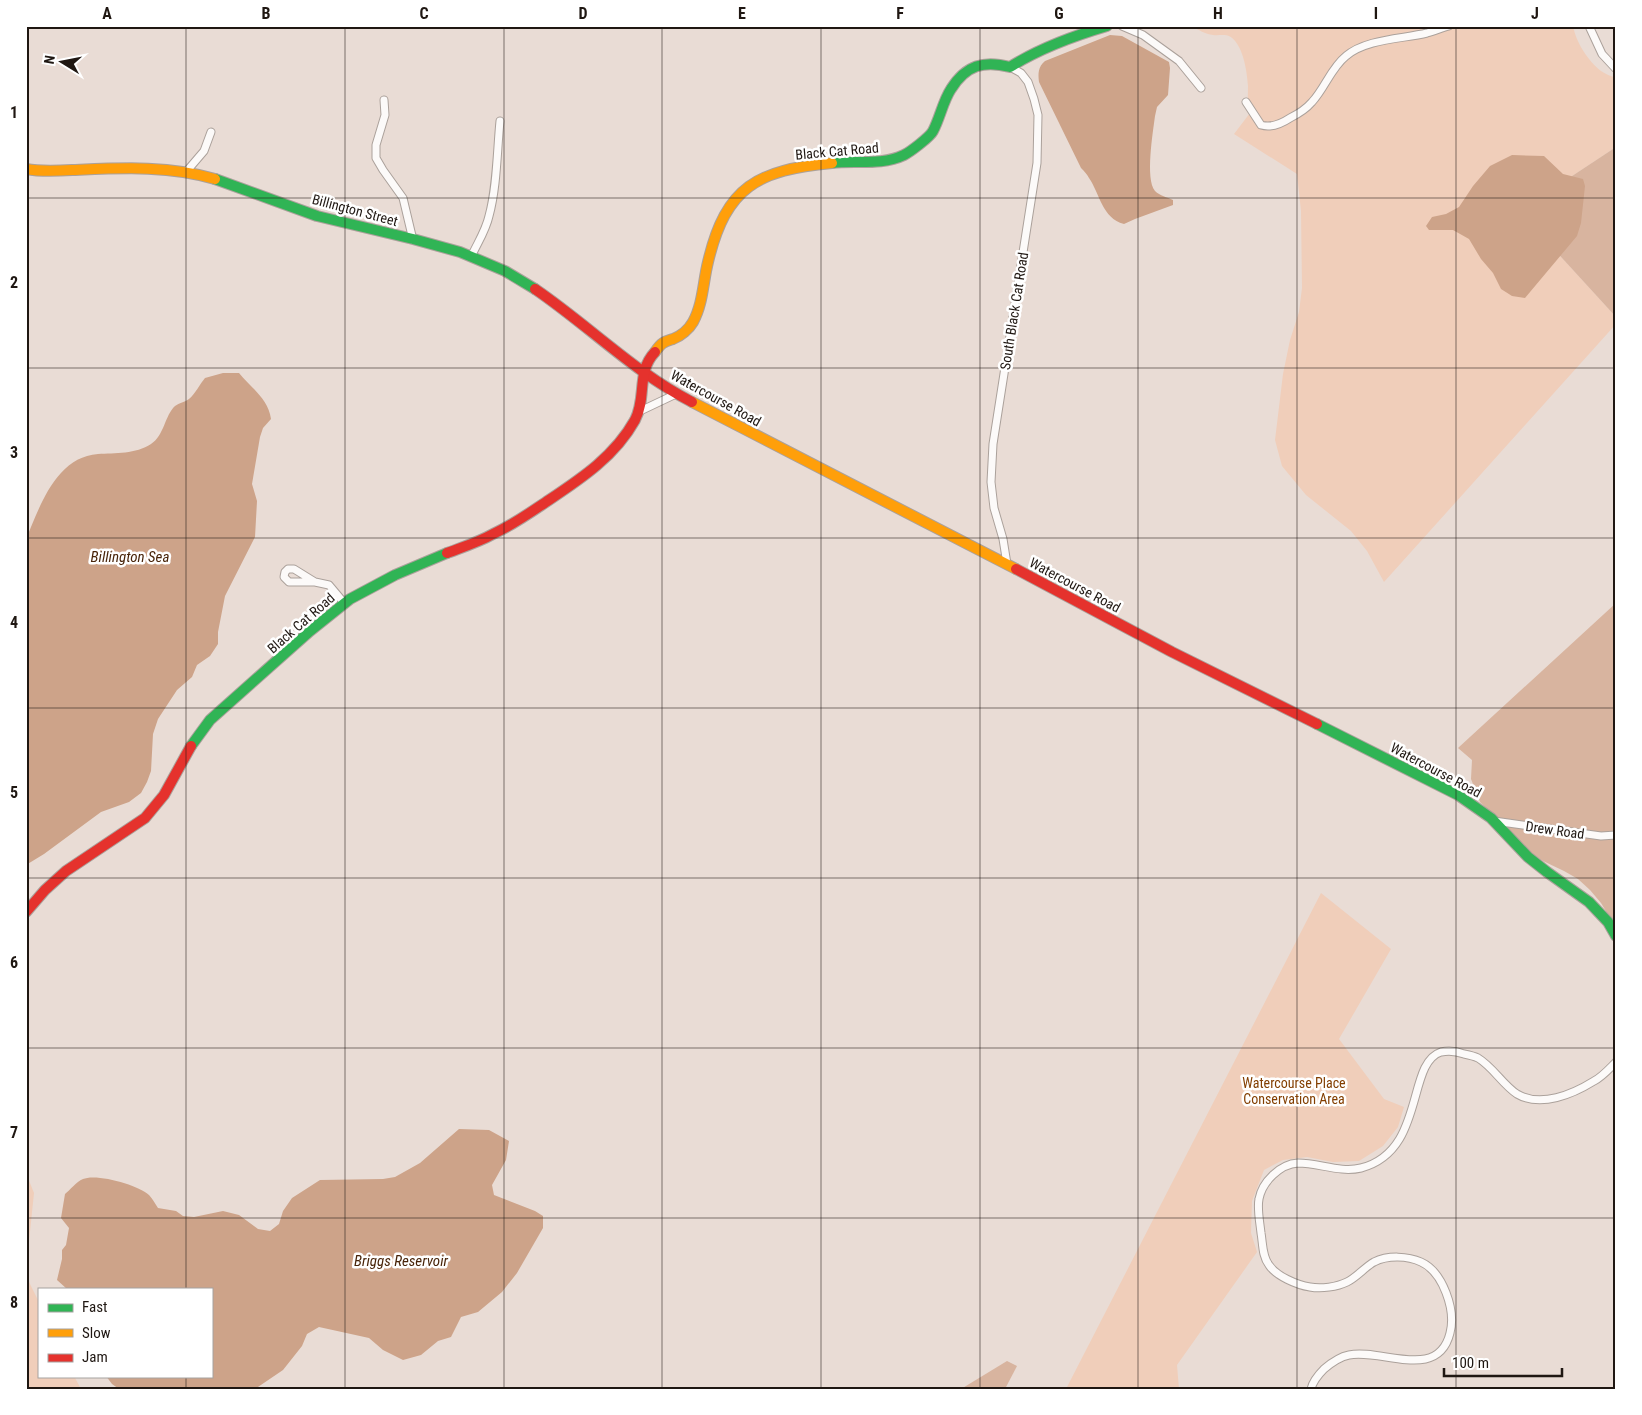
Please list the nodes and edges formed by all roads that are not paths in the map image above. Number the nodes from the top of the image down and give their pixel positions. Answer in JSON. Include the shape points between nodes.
{"nodes":[{"id":1,"x":1107,"y":26,"type":"edge"},
{"id":2,"x":1122,"y":26,"type":"edge"},
{"id":3,"x":1449,"y":26,"type":"edge"},
{"id":4,"x":1589,"y":26,"type":"edge"},
{"id":5,"x":1010,"y":67,"type":"junction"},
{"id":6,"x":1616,"y":69,"type":"edge"},
{"id":7,"x":1201,"y":88,"type":"dead end"},
{"id":8,"x":384,"y":100,"type":"dead end"},
{"id":9,"x":1246,"y":102,"type":"dead end"},
{"id":10,"x":500,"y":121,"type":"dead end"},
{"id":11,"x":211,"y":132,"type":"dead end"},
{"id":12,"x":26,"y":169,"type":"edge"},
{"id":13,"x":186,"y":172,"type":"junction"},
{"id":14,"x":413,"y":240,"type":"junction"},
{"id":15,"x":472,"y":255,"type":"junction"},
{"id":16,"x":643,"y":372,"type":"junction"},
{"id":17,"x":676,"y":394,"type":"junction"},
{"id":18,"x":638,"y":412,"type":"junction"},
{"id":19,"x":1007,"y":564,"type":"junction"},
{"id":20,"x":315,"y":582,"type":"dead end"},
{"id":21,"x":345,"y":604,"type":"junction"},
{"id":22,"x":1494,"y":821,"type":"junction"},
{"id":23,"x":1616,"y":835,"type":"edge"},
{"id":24,"x":26,"y":912,"type":"edge"},
{"id":25,"x":1616,"y":936,"type":"edge"},
{"id":26,"x":1616,"y":1062,"type":"edge"},
{"id":27,"x":1310,"y":1389,"type":"edge"}],
"edges":[{"from":1,"to":5,"type":"street","via":[[1064,39]]},
{"from":2,"to":7,"type":"street","via":[[1143,34],[1179,61]]},
{"from":3,"to":9,"type":"street","via":[[1360,47],[1347,54],[1312,102],[1283,123],[1268,127],[1261,125]]},
{"from":4,"to":6,"type":"street","via":[[1602,54]]},
{"from":5,"to":16,"type":"street","name":"Black Cat Road","via":[[981,64],[967,71],[951,89],[932,133],[905,155],[884,162],[839,162],[776,172],[744,190],[733,200],[718,226],[694,320],[676,338],[663,343],[650,357]]},
{"from":5,"to":19,"type":"street","name":"South Black Cat Road","via":[[1028,82],[1038,115],[1038,140],[1031,206],[993,444],[991,482],[994,508]]},
{"from":8,"to":14,"type":"street","via":[[376,158],[403,198]]},
{"from":10,"to":15,"type":"street","via":[[490,215]]},
{"from":11,"to":13,"type":"street","via":[[204,151]]},
{"from":12,"to":13,"type":"street","name":"Billington Street"},
{"from":13,"to":14,"type":"street","name":"Billington Street","via":[[316,216]]},
{"from":14,"to":15,"type":"street","name":"Billington Street"},
{"from":15,"to":16,"type":"street","name":"Billington Street","via":[[505,271],[567,310]]},
{"from":16,"to":17,"type":"street","name":"Watercourse Road"},
{"from":16,"to":18,"type":"street","name":"Black Cat Road"},
{"from":17,"to":18,"type":"street"},
{"from":17,"to":19,"type":"street","name":"Watercourse Road"},
{"from":18,"to":21,"type":"street","name":"Black Cat Road","via":[[624,437],[600,462],[518,521],[395,575]]},
{"from":19,"to":22,"type":"street","name":"Watercourse Road","via":[[1172,652],[1458,795]]},
{"from":20,"to":21,"type":"street","via":[[329,585]]},
{"from":21,"to":24,"type":"street","name":"Black Cat Road","via":[[200,730],[163,797],[145,818],[70,867]]},
{"from":22,"to":23,"type":"street","name":"Drew Road","via":[[1602,836]]},
{"from":22,"to":25,"type":"street","name":"Watercourse Road","via":[[1536,864],[1598,909]]},
{"from":26,"to":27,"type":"street","via":[[1596,1080],[1566,1095],[1541,1100],[1518,1094],[1478,1058],[1454,1051],[1439,1053],[1428,1060],[1408,1124],[1389,1153],[1360,1168],[1341,1169],[1297,1163],[1270,1177],[1258,1201],[1264,1257],[1282,1277],[1308,1287],[1334,1286],[1348,1282],[1375,1262],[1407,1257],[1422,1262],[1435,1272],[1442,1282],[1452,1321],[1445,1346],[1430,1358],[1350,1355],[1329,1365]]}]}
